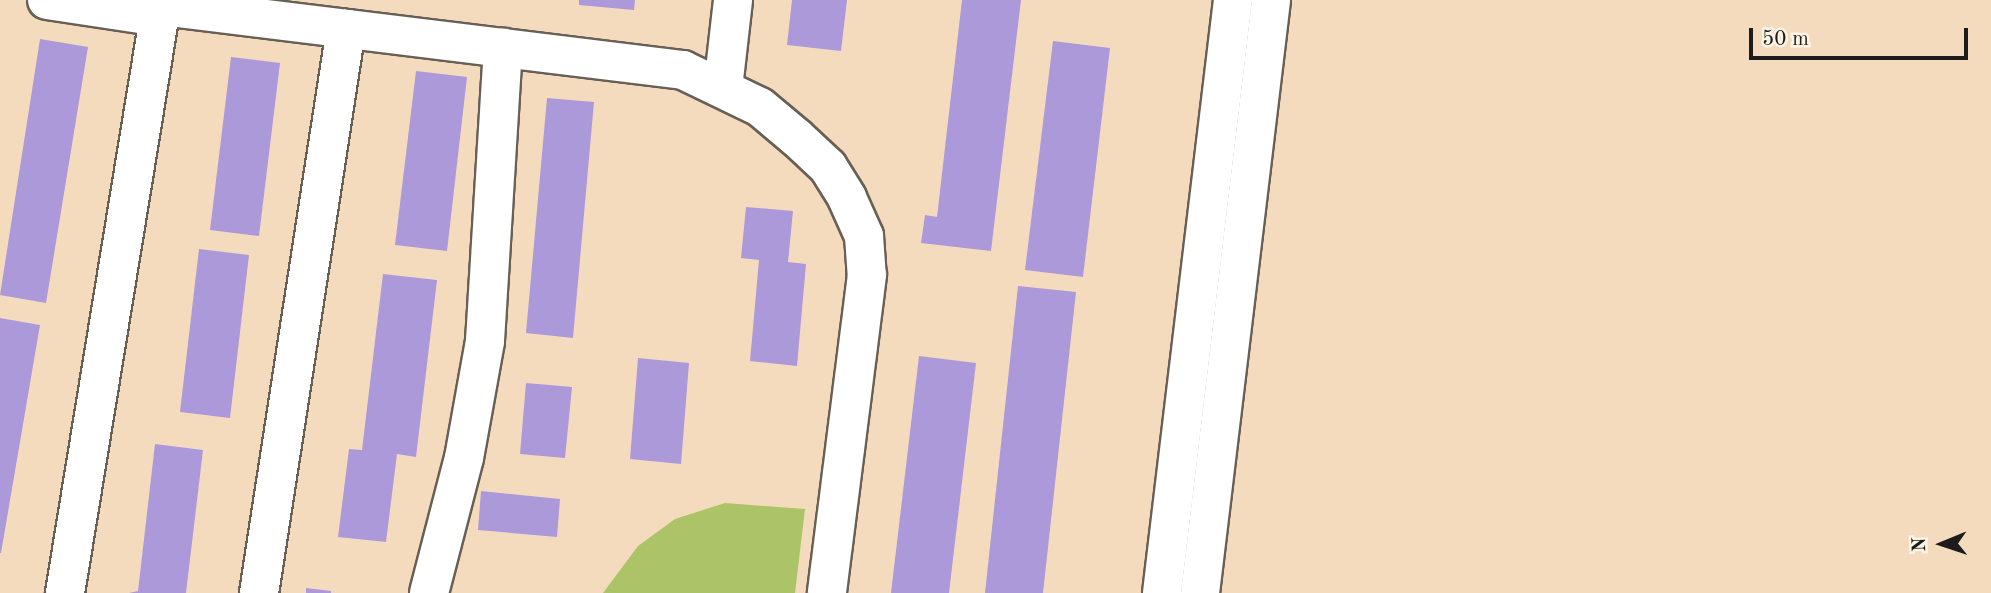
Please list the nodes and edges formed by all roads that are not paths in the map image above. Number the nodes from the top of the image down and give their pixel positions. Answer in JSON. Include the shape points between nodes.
{"nodes":[{"id":1,"x":47,"y":0,"type":"edge"},
{"id":2,"x":733,"y":0,"type":"edge"},
{"id":3,"x":1233,"y":0,"type":"edge"},
{"id":4,"x":1271,"y":0,"type":"edge"},
{"id":5,"x":161,"y":8,"type":"edge"},
{"id":6,"x":346,"y":29,"type":"junction"},
{"id":7,"x":503,"y":48,"type":"junction"},
{"id":8,"x":723,"y":88,"type":"junction"},
{"id":9,"x":65,"y":593,"type":"edge"},
{"id":10,"x":259,"y":593,"type":"edge"},
{"id":11,"x":429,"y":593,"type":"edge"},
{"id":12,"x":827,"y":593,"type":"edge"},
{"id":13,"x":1162,"y":593,"type":"edge"},
{"id":14,"x":1200,"y":593,"type":"edge"}],
"edges":[{"from":1,"to":5,"type":"street"},
{"from":2,"to":8,"type":"street"},
{"from":3,"to":13,"type":"street"},
{"from":4,"to":14,"type":"street"},
{"from":5,"to":6,"type":"street"},
{"from":5,"to":9,"type":"street"},
{"from":6,"to":7,"type":"street"},
{"from":6,"to":10,"type":"street"},
{"from":7,"to":8,"type":"street","via":[[683,70]]},
{"from":7,"to":11,"type":"street","via":[[485,341],[464,458]]},
{"from":8,"to":12,"type":"street","via":[[760,107],[828,167],[864,236],[867,275]]}]}
